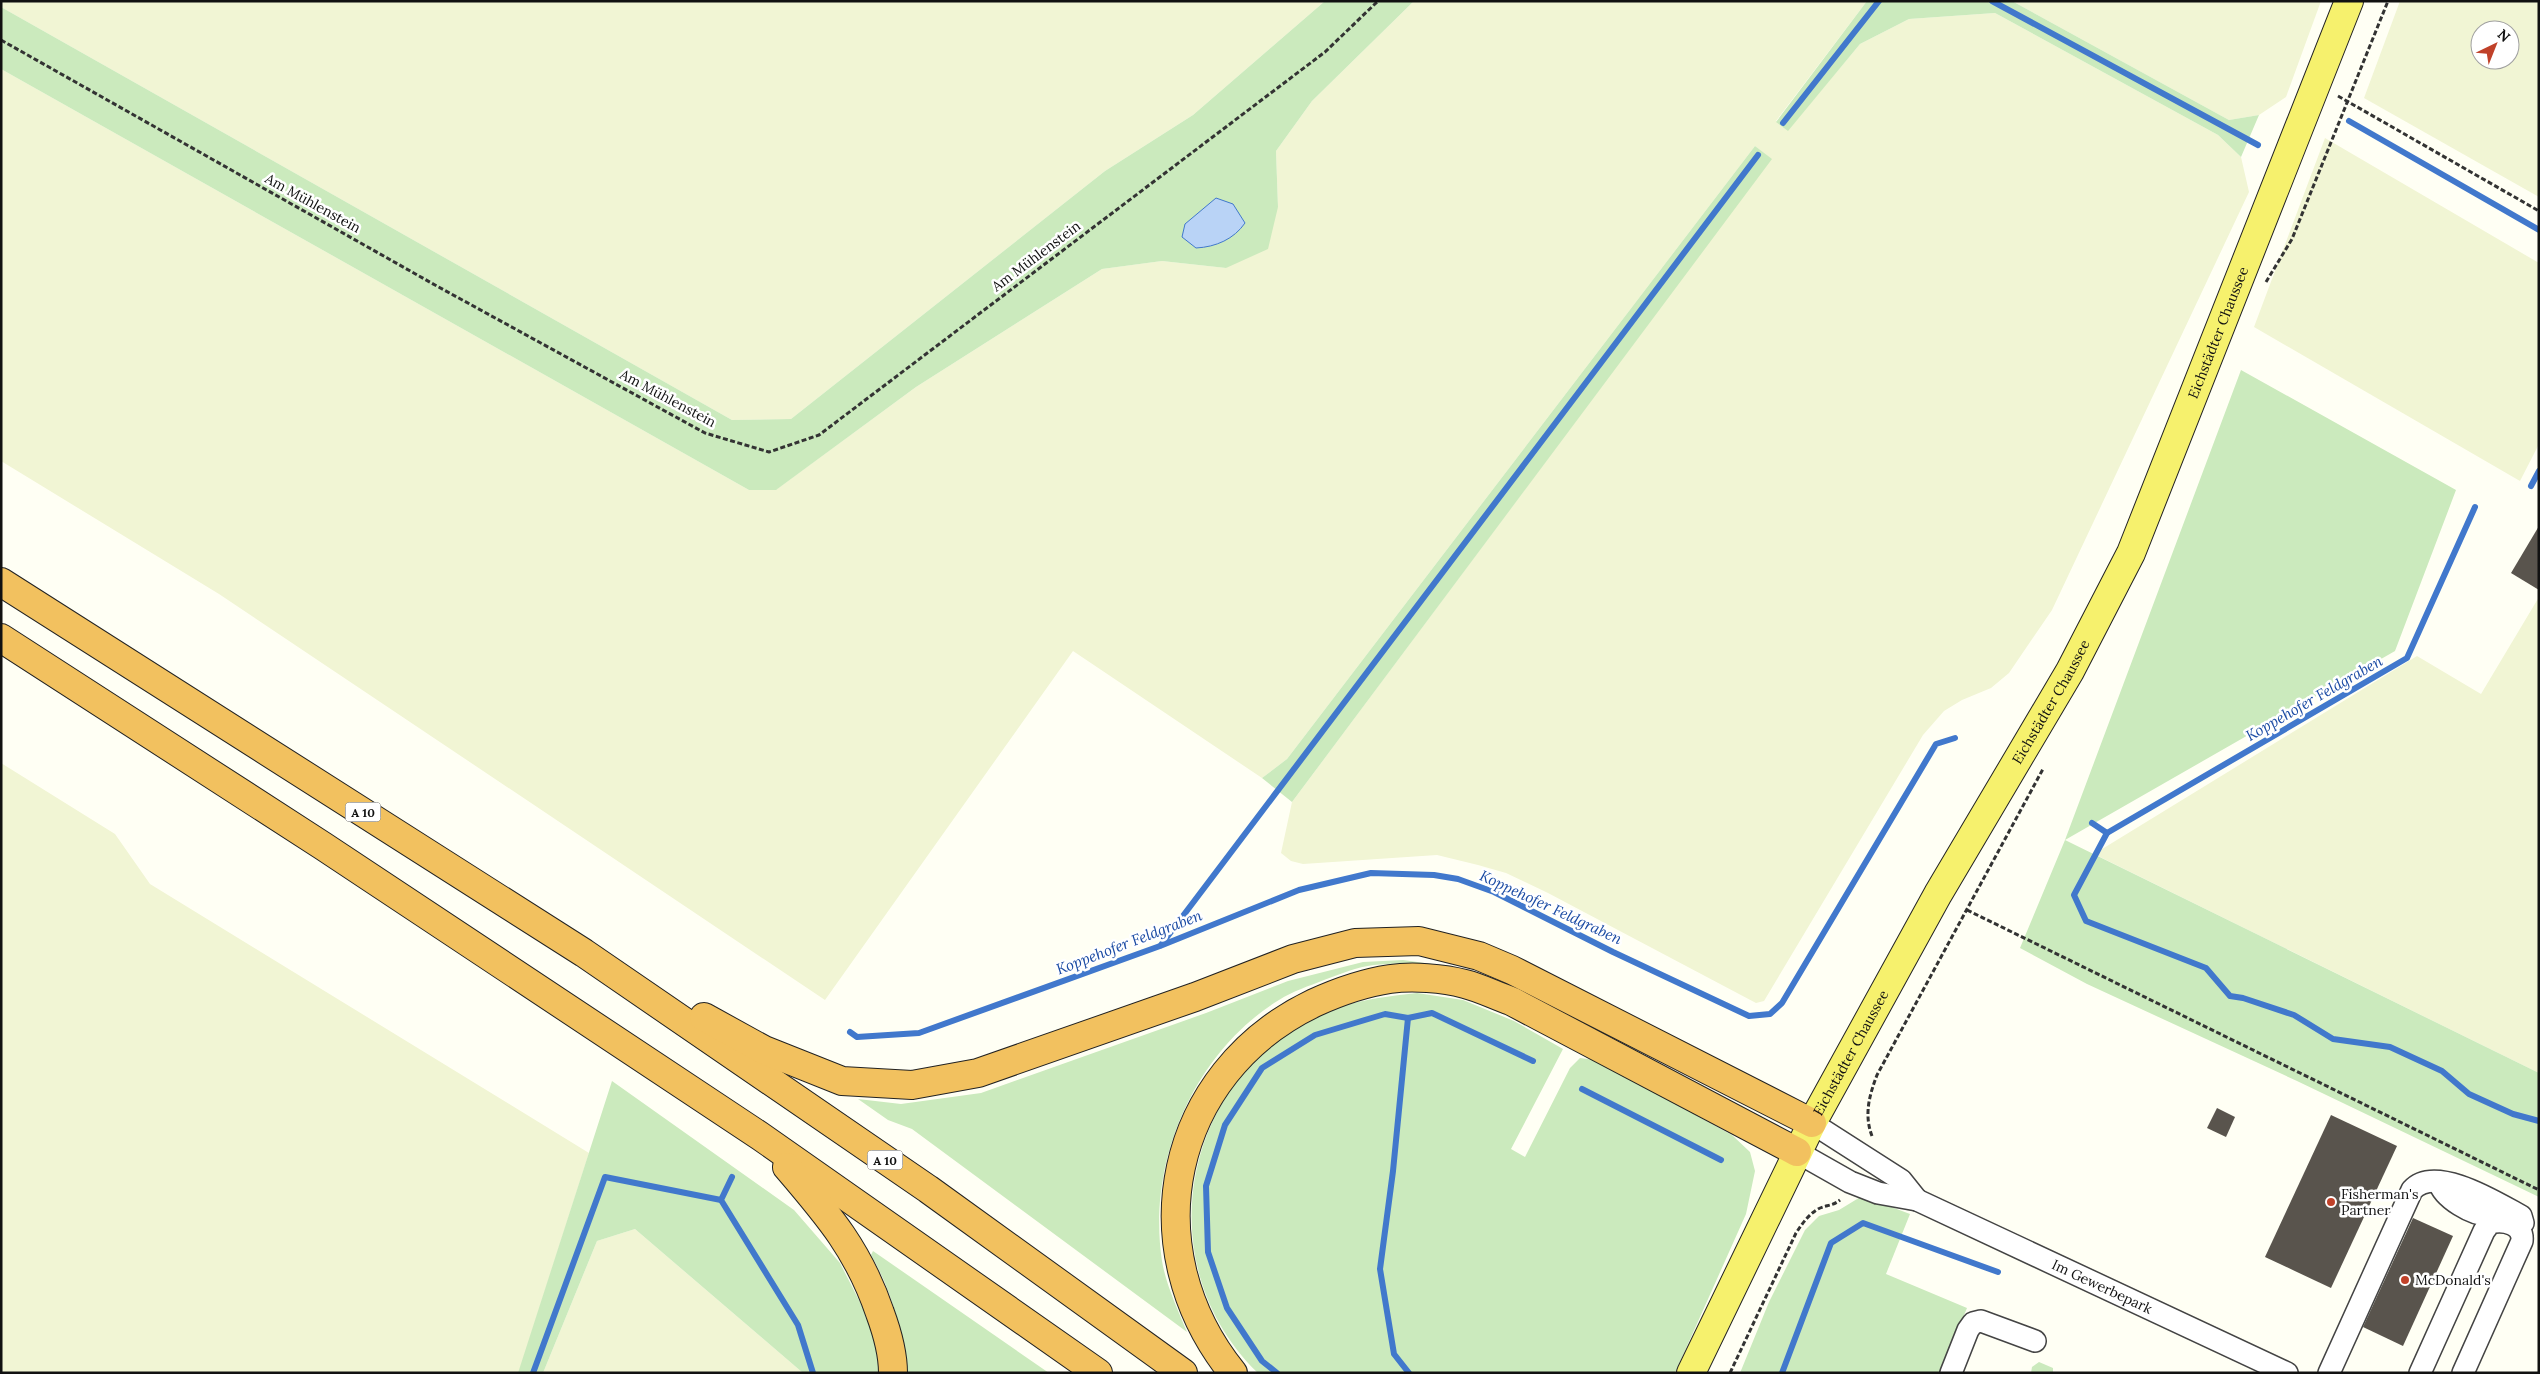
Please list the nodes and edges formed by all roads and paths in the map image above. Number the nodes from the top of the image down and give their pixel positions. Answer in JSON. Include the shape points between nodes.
{"nodes":[{"id":1,"x":1378,"y":1,"type":"edge"},
{"id":2,"x":2349,"y":1,"type":"edge"},
{"id":3,"x":1,"y":40,"type":"edge"},
{"id":4,"x":2318,"y":84,"type":"junction"},
{"id":5,"x":2539,"y":211,"type":"edge"},
{"id":6,"x":1,"y":582,"type":"edge"},
{"id":7,"x":1,"y":638,"type":"edge"},
{"id":8,"x":1968,"y":910,"type":"dead end"},
{"id":9,"x":584,"y":953,"type":"junction"},
{"id":10,"x":1812,"y":1123,"type":"junction"},
{"id":11,"x":760,"y":1136,"type":"junction"},
{"id":12,"x":1797,"y":1152,"type":"junction"},
{"id":13,"x":2539,"y":1190,"type":"edge"},
{"id":14,"x":1841,"y":1199,"type":"dead end"},
{"id":15,"x":1917,"y":1200,"type":"junction"},
{"id":16,"x":2518,"y":1228,"type":"junction"},
{"id":17,"x":2035,"y":1341,"type":"dead end"},
{"id":18,"x":893,"y":1373,"type":"edge"},
{"id":19,"x":1098,"y":1373,"type":"edge"},
{"id":20,"x":1183,"y":1373,"type":"edge"},
{"id":21,"x":1233,"y":1373,"type":"edge"},
{"id":22,"x":1691,"y":1373,"type":"edge"},
{"id":23,"x":1730,"y":1373,"type":"edge"},
{"id":24,"x":1951,"y":1373,"type":"edge"},
{"id":25,"x":2287,"y":1373,"type":"edge"},
{"id":26,"x":2329,"y":1373,"type":"edge"},
{"id":27,"x":2420,"y":1373,"type":"edge"},
{"id":28,"x":2463,"y":1373,"type":"edge"}],
"edges":[{"from":1,"to":3,"type":"path","name":"Am Mühlenstein","via":[[1325,52],[819,435],[769,452],[705,433]]},
{"from":2,"to":4,"type":"main road","name":"Eichstädter Chaussee"},
{"from":4,"to":5,"type":"path"},
{"from":4,"to":10,"type":"main road","name":"Eichstädter Chaussee","via":[[2131,553],[2070,671],[1938,894]]},
{"from":6,"to":9,"type":"highway","number":"A 10"},
{"from":7,"to":11,"type":"highway","via":[[323,846]]},
{"from":8,"to":13,"type":"path"},
{"from":9,"to":10,"type":"highway","via":[[764,1050],[842,1081],[912,1086],[978,1073],[1194,998],[1293,959],[1355,943],[1419,941],[1479,956],[1512,970]]},
{"from":9,"to":20,"type":"highway","number":"A 10","via":[[928,1189]]},
{"from":10,"to":12,"type":"main road","name":"Eichstädter Chaussee"},
{"from":10,"to":15,"type":"street","name":"Im Gewerbepark","via":[[1901,1180]]},
{"from":11,"to":18,"type":"highway","via":[[825,1211],[853,1251],[882,1318]]},
{"from":11,"to":19,"type":"highway"},
{"from":12,"to":15,"type":"street","name":"Im Gewerbepark","via":[[1869,1190]]},
{"from":12,"to":21,"type":"highway","via":[[1511,1001],[1464,983],[1390,979],[1339,992],[1287,1016],[1250,1045],[1214,1085],[1185,1144],[1174,1208],[1182,1274],[1199,1319]]},
{"from":12,"to":22,"type":"main road","name":"Eichstädter Chaussee"},
{"from":14,"to":23,"type":"path","via":[[1812,1214],[1796,1233]]},
{"from":15,"to":25,"type":"street","name":"Im Gewerbepark"},
{"from":16,"to":26,"type":"street","via":[[2523,1224],[2521,1216],[2457,1184],[2419,1182],[2412,1190]]},
{"from":16,"to":27,"type":"street","via":[[2499,1221],[2490,1223],[2484,1231]]},
{"from":16,"to":28,"type":"street","via":[[2522,1241]]},
{"from":17,"to":24,"type":"street","via":[[1981,1321],[1973,1323]]}]}
